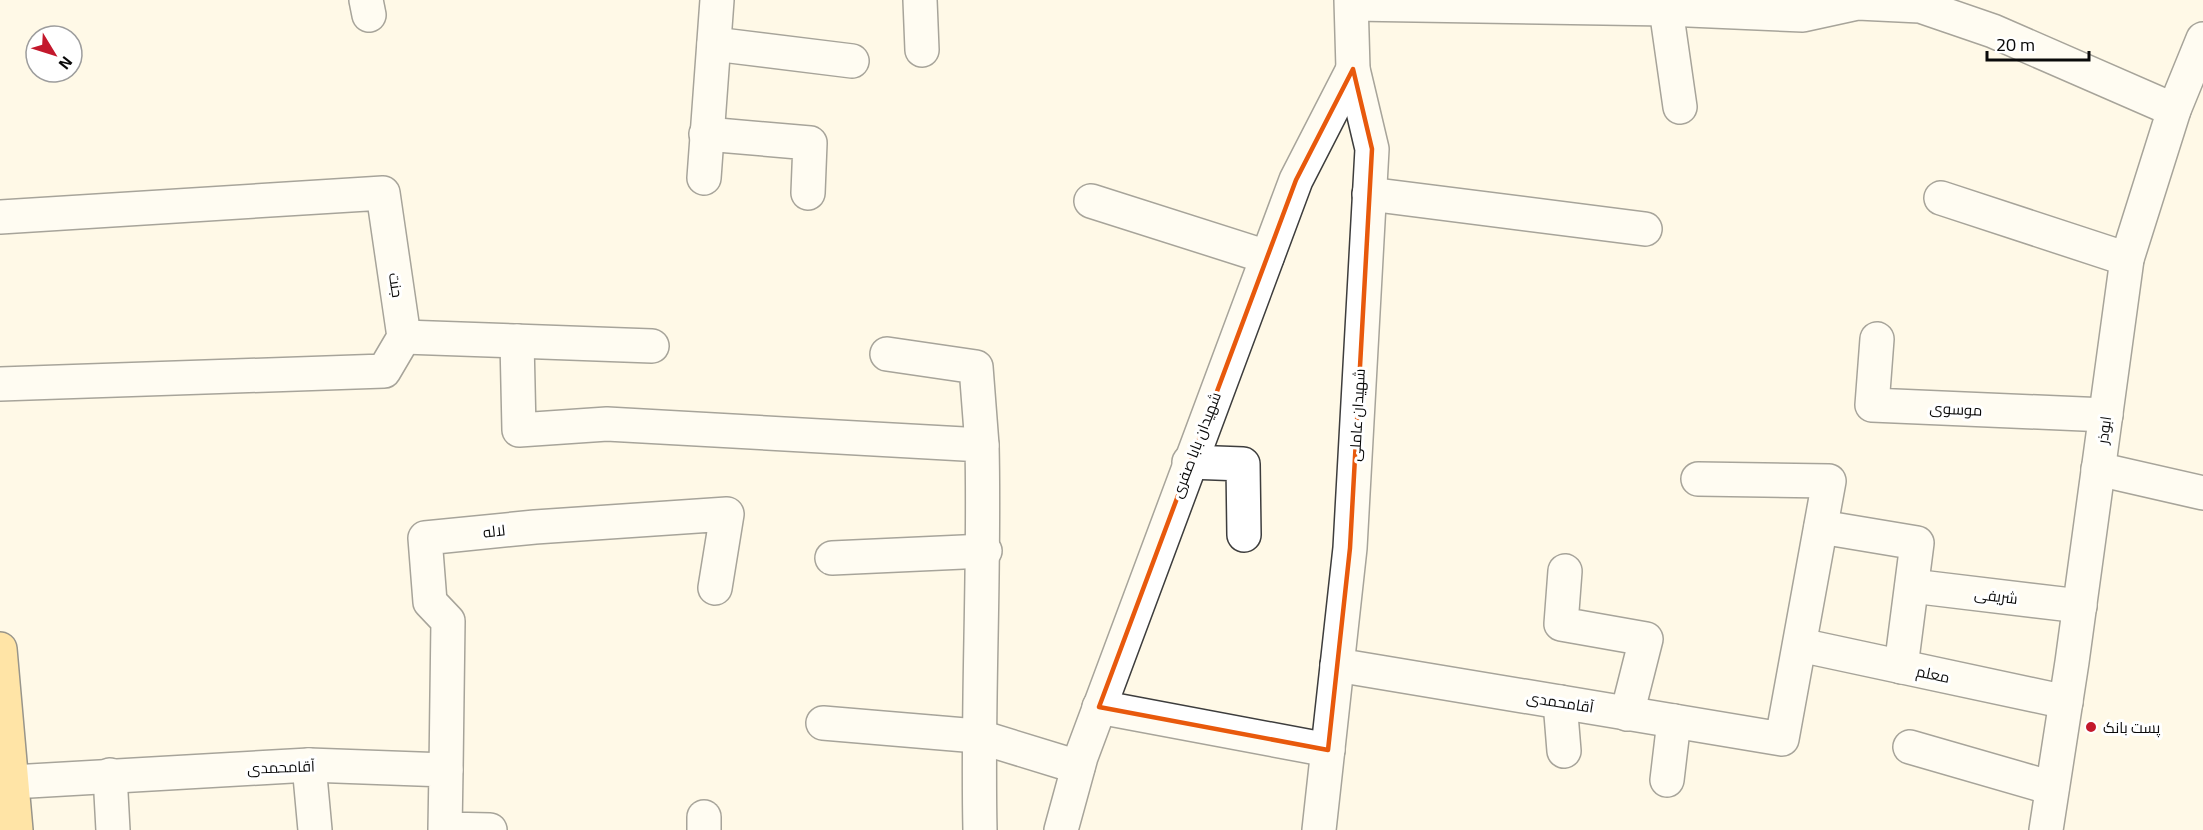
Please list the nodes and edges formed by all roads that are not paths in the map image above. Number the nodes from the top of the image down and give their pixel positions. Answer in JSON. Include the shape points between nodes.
{"nodes":[{"id":1,"x":717,"y":0,"type":"edge"},
{"id":2,"x":920,"y":0,"type":"edge"},
{"id":3,"x":1351,"y":2,"type":"edge"},
{"id":4,"x":1858,"y":2,"type":"edge"},
{"id":5,"x":1666,"y":9,"type":"junction"},
{"id":6,"x":2203,"y":39,"type":"edge"},
{"id":7,"x":714,"y":44,"type":"junction"},
{"id":8,"x":922,"y":50,"type":"dead end"},
{"id":9,"x":852,"y":61,"type":"dead end"},
{"id":10,"x":1353,"y":69,"type":"junction"},
{"id":11,"x":1680,"y":107,"type":"dead end"},
{"id":12,"x":2174,"y":110,"type":"junction"},
{"id":13,"x":706,"y":134,"type":"junction"},
{"id":14,"x":704,"y":178,"type":"dead end"},
{"id":15,"x":808,"y":193,"type":"dead end"},
{"id":16,"x":1369,"y":194,"type":"junction"},
{"id":17,"x":1941,"y":198,"type":"dead end"},
{"id":18,"x":1091,"y":201,"type":"dead end"},
{"id":19,"x":0,"y":217,"type":"edge"},
{"id":20,"x":1645,"y":229,"type":"dead end"},
{"id":21,"x":1267,"y":256,"type":"junction"},
{"id":22,"x":2127,"y":259,"type":"junction"},
{"id":23,"x":404,"y":337,"type":"junction"},
{"id":24,"x":1877,"y":339,"type":"dead end"},
{"id":25,"x":517,"y":341,"type":"junction"},
{"id":26,"x":652,"y":346,"type":"dead end"},
{"id":27,"x":887,"y":354,"type":"dead end"},
{"id":28,"x":0,"y":384,"type":"edge"},
{"id":29,"x":2106,"y":415,"type":"junction"},
{"id":30,"x":982,"y":445,"type":"junction"},
{"id":31,"x":1189,"y":462,"type":"junction"},
{"id":32,"x":2098,"y":469,"type":"junction"},
{"id":33,"x":1698,"y":479,"type":"dead end"},
{"id":34,"x":2203,"y":493,"type":"edge"},
{"id":35,"x":1821,"y":527,"type":"junction"},
{"id":36,"x":1244,"y":535,"type":"dead end"},
{"id":37,"x":985,"y":551,"type":"junction"},
{"id":38,"x":832,"y":558,"type":"dead end"},
{"id":39,"x":1565,"y":571,"type":"dead end"},
{"id":40,"x":1912,"y":586,"type":"junction"},
{"id":41,"x":715,"y":588,"type":"dead end"},
{"id":42,"x":2080,"y":606,"type":"junction"},
{"id":43,"x":1800,"y":645,"type":"junction"},
{"id":44,"x":0,"y":649,"type":"edge"},
{"id":45,"x":1337,"y":665,"type":"junction"},
{"id":46,"x":1901,"y":667,"type":"junction"},
{"id":47,"x":1560,"y":702,"type":"junction"},
{"id":48,"x":2066,"y":702,"type":"junction"},
{"id":49,"x":1099,"y":708,"type":"junction"},
{"id":50,"x":1627,"y":714,"type":"junction"},
{"id":51,"x":1674,"y":721,"type":"junction"},
{"id":52,"x":823,"y":723,"type":"dead end"},
{"id":53,"x":978,"y":736,"type":"junction"},
{"id":54,"x":1910,"y":747,"type":"dead end"},
{"id":55,"x":1328,"y":750,"type":"junction"},
{"id":56,"x":1564,"y":752,"type":"dead end"},
{"id":57,"x":309,"y":765,"type":"junction"},
{"id":58,"x":1078,"y":767,"type":"junction"},
{"id":59,"x":446,"y":770,"type":"junction"},
{"id":60,"x":110,"y":775,"type":"junction"},
{"id":61,"x":1666,"y":780,"type":"dead end"},
{"id":62,"x":12,"y":782,"type":"junction"},
{"id":63,"x":2052,"y":788,"type":"junction"},
{"id":64,"x":16,"y":830,"type":"edge"},
{"id":65,"x":112,"y":830,"type":"edge"},
{"id":66,"x":315,"y":830,"type":"edge"},
{"id":67,"x":490,"y":830,"type":"edge"},
{"id":68,"x":980,"y":830,"type":"edge"},
{"id":69,"x":1061,"y":830,"type":"edge"},
{"id":70,"x":1319,"y":830,"type":"edge"},
{"id":71,"x":2046,"y":830,"type":"edge"}],
"edges":[{"from":1,"to":7,"type":"street"},
{"from":2,"to":8,"type":"street"},
{"from":3,"to":5,"type":"street"},
{"from":3,"to":10,"type":"street","name":"شهیدان عاملی"},
{"from":4,"to":5,"type":"street","via":[[1803,15]]},
{"from":4,"to":12,"type":"street","via":[[1920,6],[1993,31]]},
{"from":5,"to":11,"type":"street"},
{"from":6,"to":12,"type":"street","name":"ابوذر"},
{"from":7,"to":9,"type":"street"},
{"from":7,"to":13,"type":"street"},
{"from":10,"to":16,"type":"street","name":"شهیدان عاملی","via":[[1372,149]]},
{"from":10,"to":21,"type":"street","name":"شهیدان بابا صفری","via":[[1296,180]]},
{"from":12,"to":22,"type":"street","name":"ابوذر"},
{"from":13,"to":14,"type":"street"},
{"from":13,"to":15,"type":"street","via":[[810,143]]},
{"from":16,"to":20,"type":"street"},
{"from":16,"to":45,"type":"street","name":"شهیدان عاملی","via":[[1350,548]]},
{"from":17,"to":22,"type":"street"},
{"from":18,"to":21,"type":"street"},
{"from":19,"to":23,"type":"street","name":"جنت","via":[[383,193]]},
{"from":21,"to":31,"type":"street","name":"شهیدان بابا صفری"},
{"from":22,"to":29,"type":"street","name":"ابوذر"},
{"from":23,"to":25,"type":"street"},
{"from":23,"to":28,"type":"street","via":[[384,371]]},
{"from":24,"to":29,"type":"street","name":"موسوی","via":[[1872,405]]},
{"from":25,"to":26,"type":"street"},
{"from":25,"to":30,"type":"street","via":[[519,430],[608,424]]},
{"from":27,"to":30,"type":"street","via":[[976,367]]},
{"from":29,"to":32,"type":"street","name":"ابوذر"},
{"from":30,"to":37,"type":"street"},
{"from":31,"to":36,"type":"street","via":[[1243,464]]},
{"from":31,"to":49,"type":"street","name":"شهیدان بابا صفری"},
{"from":32,"to":34,"type":"street"},
{"from":32,"to":42,"type":"street","name":"ابوذر"},
{"from":33,"to":35,"type":"street","via":[[1829,481]]},
{"from":35,"to":40,"type":"street","via":[[1917,543]]},
{"from":35,"to":43,"type":"street"},
{"from":37,"to":38,"type":"street"},
{"from":37,"to":53,"type":"street"},
{"from":39,"to":50,"type":"street","via":[[1561,624],[1646,639]]},
{"from":40,"to":42,"type":"street","name":"شریفی"},
{"from":40,"to":46,"type":"street"},
{"from":41,"to":59,"type":"street","name":"لاله","via":[[727,514],[425,538],[430,602],[448,621]]},
{"from":42,"to":48,"type":"street","name":"ابوذر"},
{"from":43,"to":46,"type":"street","name":"معلم"},
{"from":43,"to":51,"type":"street","name":"آقامحمدی","via":[[1782,739]]},
{"from":44,"to":62,"type":"main road"},
{"from":45,"to":47,"type":"street","name":"آقامحمدی"},
{"from":45,"to":55,"type":"street","name":"شهیدان عاملی"},
{"from":46,"to":48,"type":"street","name":"معلم"},
{"from":47,"to":50,"type":"street","name":"آقامحمدی"},
{"from":47,"to":56,"type":"street"},
{"from":48,"to":63,"type":"street","name":"ابوذر"},
{"from":49,"to":55,"type":"street"},
{"from":49,"to":58,"type":"street","name":"شهیدان بابا صفری"},
{"from":50,"to":51,"type":"street","name":"آقامحمدی"},
{"from":51,"to":61,"type":"street"},
{"from":52,"to":53,"type":"street"},
{"from":53,"to":58,"type":"street"},
{"from":53,"to":68,"type":"street"},
{"from":54,"to":63,"type":"street"},
{"from":55,"to":70,"type":"street","name":"شهیدان عاملی"},
{"from":57,"to":59,"type":"street","name":"آقامحمدی"},
{"from":57,"to":60,"type":"street","name":"آقامحمدی"},
{"from":57,"to":66,"type":"street"},
{"from":58,"to":69,"type":"street","name":"شهیدان بابا صفری"},
{"from":59,"to":67,"type":"street","via":[[445,829]]},
{"from":60,"to":62,"type":"street","name":"آقامحمدی"},
{"from":60,"to":65,"type":"street"},
{"from":62,"to":64,"type":"main road"},
{"from":63,"to":71,"type":"street","name":"ابوذر"}]}
